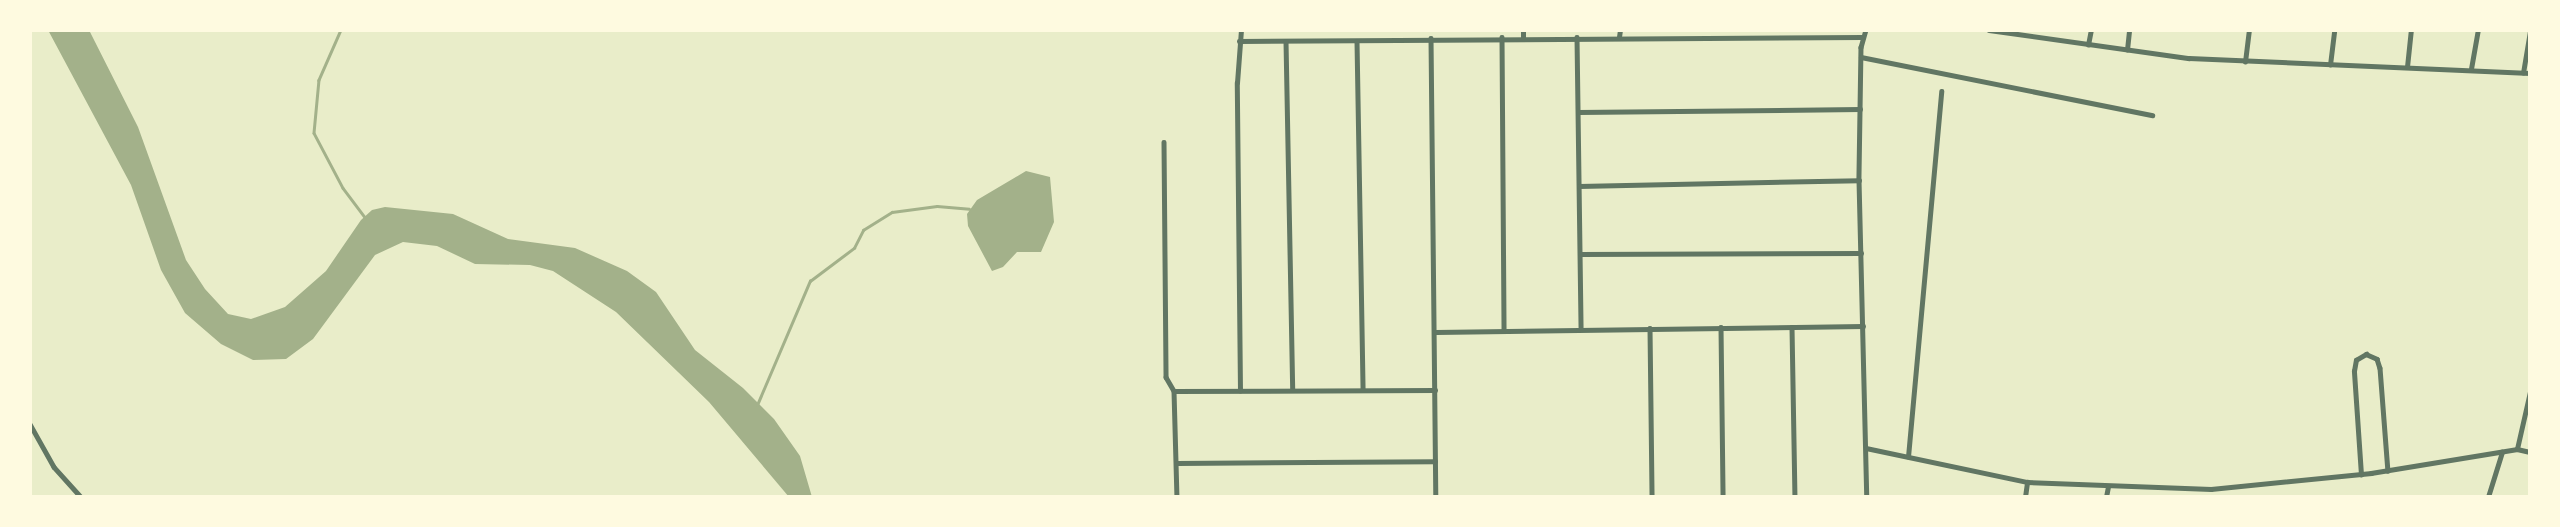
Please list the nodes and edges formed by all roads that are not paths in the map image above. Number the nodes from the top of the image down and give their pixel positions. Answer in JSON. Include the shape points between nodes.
{"nodes":[{"id":1,"x":1241,"y":30,"type":"edge"},
{"id":2,"x":1523,"y":30,"type":"edge"},
{"id":3,"x":1620,"y":30,"type":"edge"},
{"id":4,"x":1866,"y":30,"type":"edge"},
{"id":5,"x":1989,"y":30,"type":"edge"},
{"id":6,"x":2038,"y":30,"type":"edge"},
{"id":7,"x":2091,"y":30,"type":"edge"},
{"id":8,"x":2129,"y":30,"type":"edge"},
{"id":9,"x":2249,"y":30,"type":"edge"},
{"id":10,"x":2334,"y":30,"type":"edge"},
{"id":11,"x":2411,"y":30,"type":"edge"},
{"id":12,"x":2478,"y":30,"type":"edge"},
{"id":13,"x":2530,"y":32,"type":"edge"},
{"id":14,"x":1815,"y":33,"type":"edge"},
{"id":15,"x":1502,"y":37,"type":"junction"},
{"id":16,"x":1523,"y":37,"type":"junction"},
{"id":17,"x":1577,"y":37,"type":"junction"},
{"id":18,"x":1619,"y":37,"type":"junction"},
{"id":19,"x":1862,"y":37,"type":"junction"},
{"id":20,"x":2037,"y":37,"type":"junction"},
{"id":21,"x":1431,"y":38,"type":"junction"},
{"id":22,"x":1239,"y":41,"type":"junction"},
{"id":23,"x":1286,"y":41,"type":"junction"},
{"id":24,"x":1357,"y":41,"type":"junction"},
{"id":25,"x":2088,"y":45,"type":"junction"},
{"id":26,"x":2127,"y":50,"type":"junction"},
{"id":27,"x":1861,"y":57,"type":"junction"},
{"id":28,"x":2245,"y":62,"type":"junction"},
{"id":29,"x":2330,"y":65,"type":"junction"},
{"id":30,"x":2407,"y":67,"type":"junction"},
{"id":31,"x":2471,"y":69,"type":"junction"},
{"id":32,"x":2523,"y":73,"type":"junction"},
{"id":33,"x":2530,"y":73,"type":"edge"},
{"id":34,"x":1941,"y":91,"type":"dead end"},
{"id":35,"x":1860,"y":109,"type":"junction"},
{"id":36,"x":1578,"y":112,"type":"junction"},
{"id":37,"x":2152,"y":115,"type":"dead end"},
{"id":38,"x":1164,"y":142,"type":"dead end"},
{"id":39,"x":1859,"y":180,"type":"junction"},
{"id":40,"x":1579,"y":186,"type":"junction"},
{"id":41,"x":1861,"y":253,"type":"junction"},
{"id":42,"x":1580,"y":254,"type":"junction"},
{"id":43,"x":1863,"y":326,"type":"junction"},
{"id":44,"x":1581,"y":327,"type":"junction"},
{"id":45,"x":1721,"y":327,"type":"junction"},
{"id":46,"x":1792,"y":327,"type":"junction"},
{"id":47,"x":1650,"y":328,"type":"junction"},
{"id":48,"x":1504,"y":330,"type":"junction"},
{"id":49,"x":1436,"y":331,"type":"junction"},
{"id":50,"x":1363,"y":389,"type":"junction"},
{"id":51,"x":1293,"y":390,"type":"junction"},
{"id":52,"x":1436,"y":390,"type":"junction"},
{"id":53,"x":1174,"y":391,"type":"junction"},
{"id":54,"x":1240,"y":391,"type":"junction"},
{"id":55,"x":2530,"y":392,"type":"edge"},
{"id":56,"x":30,"y":424,"type":"edge"},
{"id":57,"x":1866,"y":448,"type":"junction"},
{"id":58,"x":2517,"y":449,"type":"junction"},
{"id":59,"x":2502,"y":452,"type":"junction"},
{"id":60,"x":2530,"y":452,"type":"edge"},
{"id":61,"x":1908,"y":457,"type":"junction"},
{"id":62,"x":1435,"y":461,"type":"junction"},
{"id":63,"x":1177,"y":463,"type":"junction"},
{"id":64,"x":2388,"y":471,"type":"junction"},
{"id":65,"x":2361,"y":475,"type":"junction"},
{"id":66,"x":2027,"y":482,"type":"junction"},
{"id":67,"x":2108,"y":487,"type":"junction"},
{"id":68,"x":2190,"y":489,"type":"junction"},
{"id":69,"x":80,"y":497,"type":"edge"},
{"id":70,"x":1177,"y":497,"type":"edge"},
{"id":71,"x":1436,"y":497,"type":"edge"},
{"id":72,"x":1652,"y":497,"type":"edge"},
{"id":73,"x":1723,"y":497,"type":"edge"},
{"id":74,"x":1795,"y":497,"type":"edge"},
{"id":75,"x":1867,"y":497,"type":"edge"},
{"id":76,"x":2025,"y":497,"type":"edge"},
{"id":77,"x":2106,"y":497,"type":"edge"},
{"id":78,"x":2189,"y":497,"type":"edge"},
{"id":79,"x":2488,"y":497,"type":"edge"}],
"edges":[{"from":1,"to":22,"type":"street"},
{"from":2,"to":16,"type":"street"},
{"from":3,"to":18,"type":"street"},
{"from":4,"to":19,"type":"street"},
{"from":5,"to":20,"type":"street"},
{"from":6,"to":20,"type":"street"},
{"from":7,"to":25,"type":"street"},
{"from":8,"to":26,"type":"street"},
{"from":9,"to":28,"type":"street"},
{"from":10,"to":29,"type":"street"},
{"from":11,"to":30,"type":"street"},
{"from":12,"to":31,"type":"street"},
{"from":13,"to":32,"type":"street"},
{"from":14,"to":18,"type":"street"},
{"from":14,"to":19,"type":"street"},
{"from":15,"to":16,"type":"street"},
{"from":15,"to":21,"type":"street"},
{"from":15,"to":48,"type":"street"},
{"from":16,"to":17,"type":"street"},
{"from":17,"to":18,"type":"street"},
{"from":17,"to":36,"type":"street"},
{"from":19,"to":27,"type":"street"},
{"from":20,"to":25,"type":"street"},
{"from":21,"to":24,"type":"street"},
{"from":21,"to":49,"type":"street"},
{"from":22,"to":23,"type":"street"},
{"from":22,"to":54,"type":"street"},
{"from":23,"to":24,"type":"street"},
{"from":23,"to":51,"type":"street"},
{"from":24,"to":50,"type":"street"},
{"from":25,"to":26,"type":"street"},
{"from":26,"to":28,"type":"street"},
{"from":27,"to":35,"type":"street"},
{"from":27,"to":37,"type":"street"},
{"from":28,"to":29,"type":"street"},
{"from":29,"to":30,"type":"street"},
{"from":30,"to":31,"type":"street"},
{"from":31,"to":32,"type":"street"},
{"from":32,"to":33,"type":"street"},
{"from":34,"to":61,"type":"street"},
{"from":35,"to":36,"type":"street"},
{"from":35,"to":39,"type":"street"},
{"from":36,"to":40,"type":"street"},
{"from":38,"to":53,"type":"street","via":[[1166,364]]},
{"from":39,"to":40,"type":"street"},
{"from":39,"to":41,"type":"street"},
{"from":40,"to":42,"type":"street"},
{"from":41,"to":42,"type":"street"},
{"from":41,"to":43,"type":"street"},
{"from":42,"to":44,"type":"street"},
{"from":43,"to":46,"type":"street"},
{"from":43,"to":57,"type":"street"},
{"from":44,"to":47,"type":"street"},
{"from":44,"to":48,"type":"street"},
{"from":45,"to":46,"type":"street"},
{"from":45,"to":47,"type":"street"},
{"from":45,"to":73,"type":"street"},
{"from":46,"to":74,"type":"street"},
{"from":47,"to":72,"type":"street"},
{"from":48,"to":49,"type":"street"},
{"from":49,"to":52,"type":"street"},
{"from":50,"to":51,"type":"street"},
{"from":50,"to":52,"type":"street"},
{"from":51,"to":54,"type":"street"},
{"from":52,"to":62,"type":"street"},
{"from":53,"to":54,"type":"street"},
{"from":53,"to":63,"type":"street"},
{"from":55,"to":58,"type":"street"},
{"from":56,"to":69,"type":"street","via":[[54,467]]},
{"from":57,"to":61,"type":"street"},
{"from":57,"to":75,"type":"street"},
{"from":58,"to":59,"type":"street"},
{"from":58,"to":60,"type":"street"},
{"from":59,"to":64,"type":"street"},
{"from":59,"to":79,"type":"street"},
{"from":61,"to":66,"type":"street"},
{"from":62,"to":63,"type":"street"},
{"from":62,"to":71,"type":"street"},
{"from":63,"to":70,"type":"street"},
{"from":64,"to":65,"type":"street"},
{"from":64,"to":65,"type":"street","via":[[2380,368],[2374,356],[2366,354],[2356,360],[2354,371]]},
{"from":65,"to":68,"type":"street"},
{"from":66,"to":67,"type":"street"},
{"from":66,"to":76,"type":"street"},
{"from":67,"to":68,"type":"street"},
{"from":67,"to":77,"type":"street"},
{"from":68,"to":78,"type":"street"}]}
